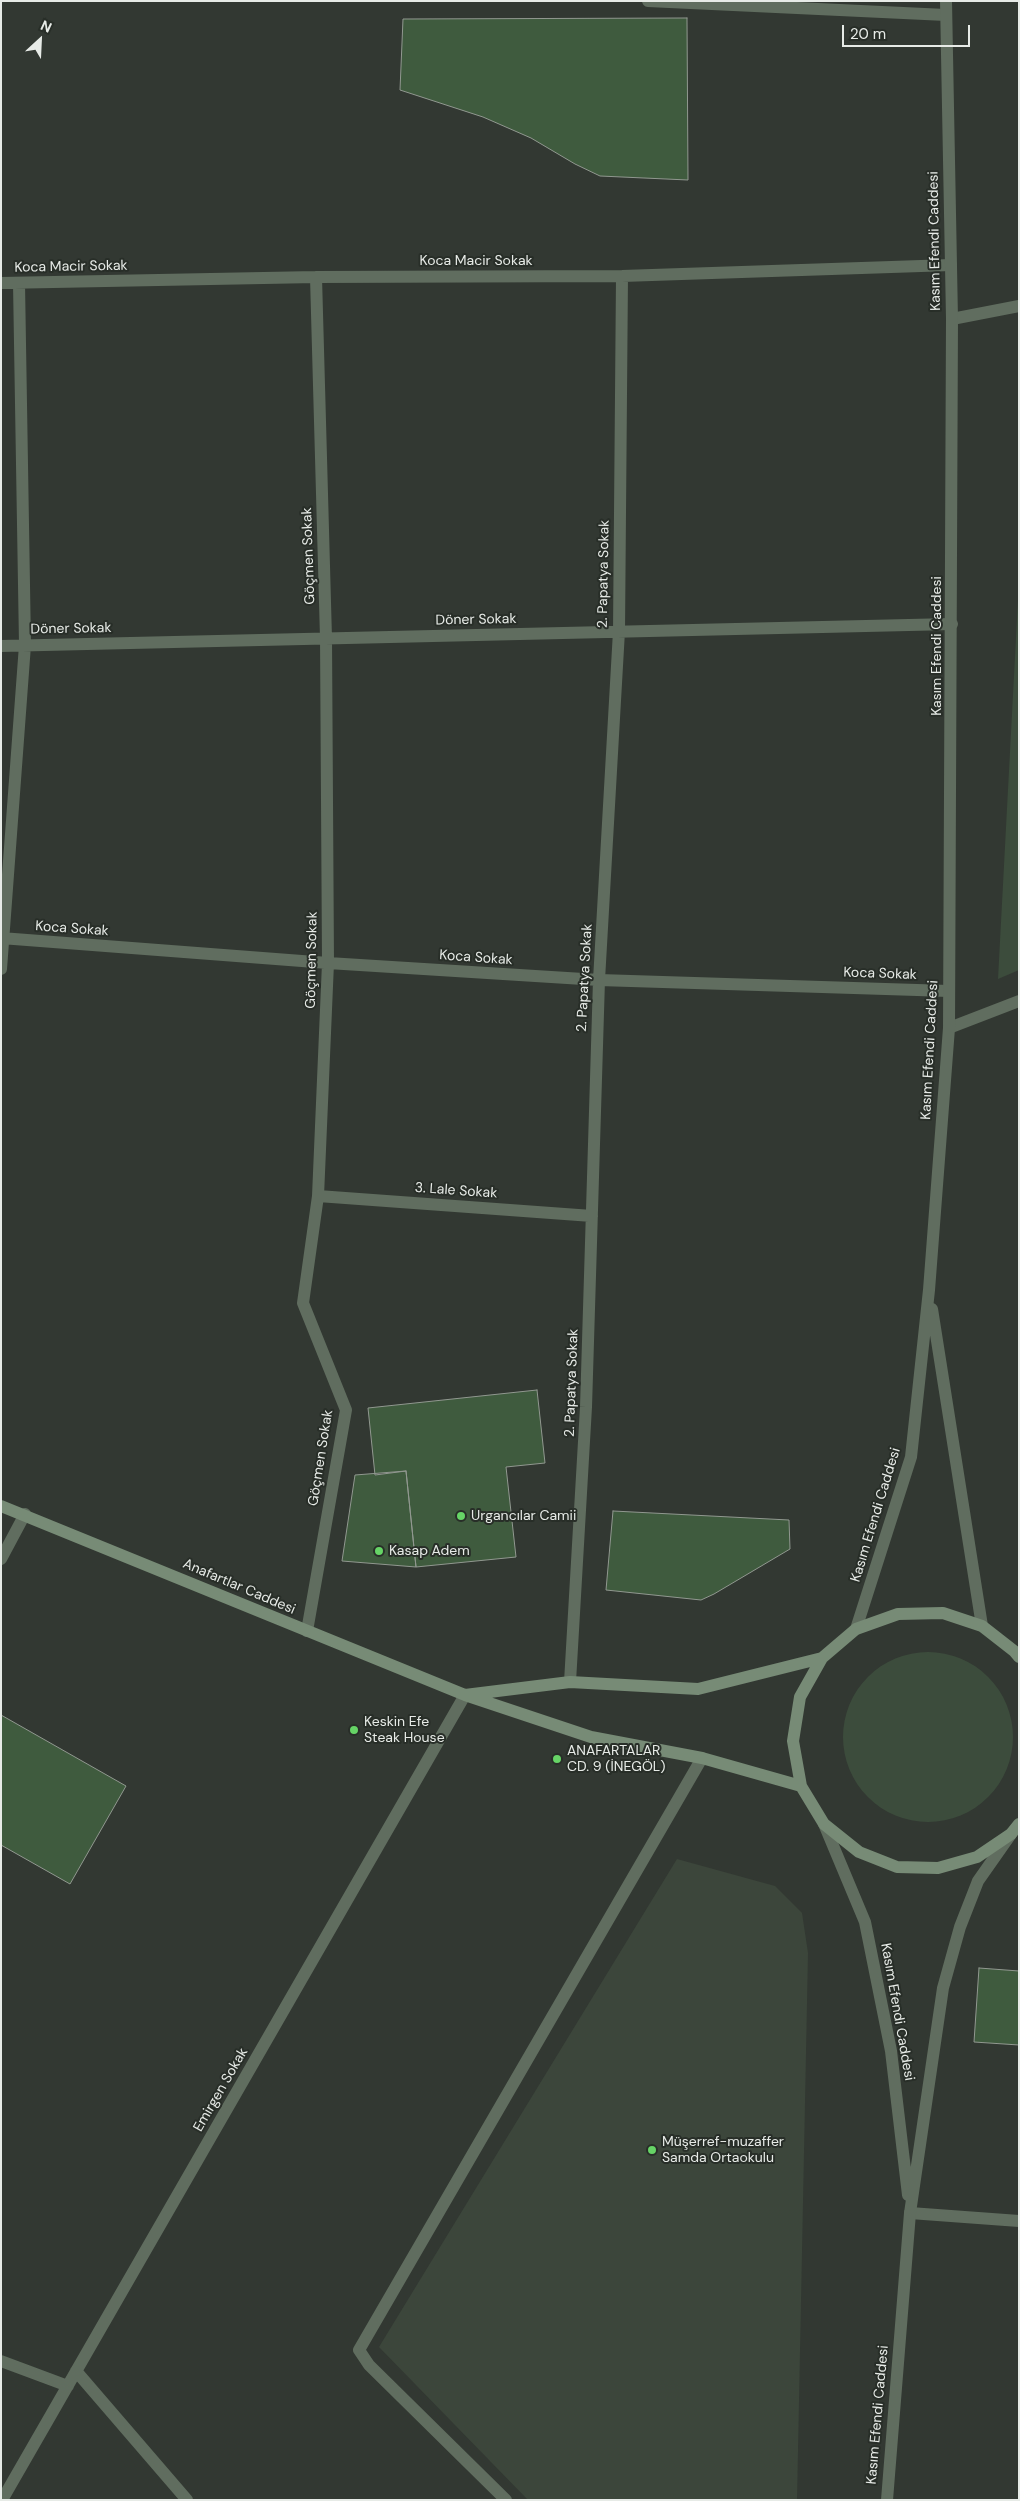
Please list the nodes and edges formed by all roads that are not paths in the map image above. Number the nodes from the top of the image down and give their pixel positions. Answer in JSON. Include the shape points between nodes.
{"nodes":[{"id":1,"x":648,"y":1,"type":"edge"},
{"id":2,"x":946,"y":1,"type":"edge"},
{"id":3,"x":946,"y":15,"type":"junction"},
{"id":4,"x":950,"y":264,"type":"junction"},
{"id":5,"x":622,"y":276,"type":"junction"},
{"id":6,"x":316,"y":277,"type":"junction"},
{"id":7,"x":1,"y":283,"type":"edge"},
{"id":8,"x":19,"y":283,"type":"junction"},
{"id":9,"x":1019,"y":306,"type":"edge"},
{"id":10,"x":952,"y":319,"type":"junction"},
{"id":11,"x":952,"y":624,"type":"junction"},
{"id":12,"x":619,"y":631,"type":"junction"},
{"id":13,"x":326,"y":638,"type":"junction"},
{"id":14,"x":25,"y":645,"type":"junction"},
{"id":15,"x":1,"y":646,"type":"edge"},
{"id":16,"x":3,"y":938,"type":"edge"},
{"id":17,"x":328,"y":964,"type":"junction"},
{"id":18,"x":1,"y":969,"type":"edge"},
{"id":19,"x":599,"y":980,"type":"junction"},
{"id":20,"x":949,"y":991,"type":"junction"},
{"id":21,"x":1019,"y":1001,"type":"edge"},
{"id":22,"x":949,"y":1028,"type":"junction"},
{"id":23,"x":318,"y":1196,"type":"junction"},
{"id":24,"x":592,"y":1216,"type":"junction"},
{"id":25,"x":929,"y":1290,"type":"junction"},
{"id":26,"x":1,"y":1506,"type":"edge"},
{"id":27,"x":25,"y":1514,"type":"junction"},
{"id":28,"x":1,"y":1559,"type":"edge"},
{"id":29,"x":982,"y":1626,"type":"junction"},
{"id":30,"x":856,"y":1629,"type":"junction"},
{"id":31,"x":306,"y":1632,"type":"junction"},
{"id":32,"x":1017,"y":1653,"type":"edge"},
{"id":33,"x":822,"y":1658,"type":"junction"},
{"id":34,"x":570,"y":1682,"type":"junction"},
{"id":35,"x":465,"y":1695,"type":"junction"},
{"id":36,"x":702,"y":1758,"type":"junction"},
{"id":37,"x":801,"y":1786,"type":"junction"},
{"id":38,"x":824,"y":1824,"type":"junction"},
{"id":39,"x":1015,"y":1829,"type":"edge"},
{"id":40,"x":910,"y":2213,"type":"junction"},
{"id":41,"x":1019,"y":2221,"type":"edge"},
{"id":42,"x":1,"y":2361,"type":"edge"},
{"id":43,"x":76,"y":2371,"type":"junction"},
{"id":44,"x":68,"y":2386,"type":"junction"},
{"id":45,"x":2,"y":2500,"type":"edge"},
{"id":46,"x":187,"y":2500,"type":"edge"},
{"id":47,"x":506,"y":2500,"type":"edge"},
{"id":48,"x":886,"y":2500,"type":"edge"}],
"edges":[{"from":1,"to":3,"type":"street"},
{"from":2,"to":3,"type":"street","name":"Kasım Efendi Caddesi"},
{"from":3,"to":4,"type":"street","name":"Kasım Efendi Caddesi"},
{"from":4,"to":5,"type":"street","name":"Koca Macir Sokak"},
{"from":4,"to":10,"type":"street","name":"Kasım Efendi Caddesi"},
{"from":5,"to":6,"type":"street","name":"Koca Macir Sokak"},
{"from":5,"to":12,"type":"street","name":"2. Papatya Sokak"},
{"from":6,"to":8,"type":"street","name":"Koca Macir Sokak"},
{"from":6,"to":13,"type":"street","name":"Göçmen Sokak"},
{"from":7,"to":8,"type":"street","name":"Koca Macir Sokak"},
{"from":8,"to":14,"type":"street"},
{"from":9,"to":10,"type":"street"},
{"from":10,"to":11,"type":"street","name":"Kasım Efendi Caddesi"},
{"from":11,"to":12,"type":"street","name":"Döner Sokak"},
{"from":11,"to":20,"type":"street","name":"Kasım Efendi Caddesi"},
{"from":12,"to":13,"type":"street","name":"Döner Sokak"},
{"from":12,"to":19,"type":"street","name":"2. Papatya Sokak"},
{"from":13,"to":14,"type":"street","name":"Döner Sokak"},
{"from":13,"to":17,"type":"street","name":"Göçmen Sokak"},
{"from":14,"to":15,"type":"street","name":"Döner Sokak"},
{"from":14,"to":16,"type":"street"},
{"from":16,"to":17,"type":"street","name":"Koca Sokak"},
{"from":16,"to":18,"type":"street"},
{"from":17,"to":19,"type":"street","name":"Koca Sokak"},
{"from":17,"to":23,"type":"street","name":"Göçmen Sokak"},
{"from":19,"to":20,"type":"street","name":"Koca Sokak"},
{"from":19,"to":24,"type":"street","name":"2. Papatya Sokak"},
{"from":20,"to":22,"type":"street","name":"Kasım Efendi Caddesi"},
{"from":21,"to":22,"type":"street"},
{"from":22,"to":25,"type":"street","name":"Kasım Efendi Caddesi"},
{"from":23,"to":24,"type":"street","name":"3. Lale Sokak"},
{"from":23,"to":31,"type":"street","name":"Göçmen Sokak","via":[[303,1303],[346,1410]]},
{"from":24,"to":34,"type":"street","name":"2. Papatya Sokak","via":[[586,1407]]},
{"from":25,"to":29,"type":"street","name":"Kasım Efendi Caddesi"},
{"from":25,"to":30,"type":"street","name":"Kasım Efendi Caddesi","via":[[911,1457]]},
{"from":26,"to":27,"type":"main road","name":"Anafartlar Caddesi"},
{"from":27,"to":28,"type":"street"},
{"from":27,"to":31,"type":"main road","name":"Anafartlar Caddesi"},
{"from":29,"to":30,"type":"main road","via":[[943,1613],[898,1614]]},
{"from":29,"to":32,"type":"main road"},
{"from":30,"to":33,"type":"main road"},
{"from":31,"to":35,"type":"main road","name":"Anafartlar Caddesi"},
{"from":33,"to":34,"type":"main road","via":[[698,1689]]},
{"from":33,"to":37,"type":"main road","via":[[800,1697],[793,1741]]},
{"from":34,"to":35,"type":"main road"},
{"from":35,"to":36,"type":"main road","name":"Anafartlar Caddesi","via":[[591,1738]]},
{"from":35,"to":43,"type":"street","name":"Emirgen Sokak"},
{"from":36,"to":37,"type":"main road","name":"Anafartlar Caddesi"},
{"from":36,"to":47,"type":"street","via":[[359,2350],[369,2365]]},
{"from":37,"to":38,"type":"main road"},
{"from":38,"to":39,"type":"main road","via":[[859,1852],[897,1867],[938,1868],[977,1857]]},
{"from":38,"to":40,"type":"street","name":"Kasım Efendi Caddesi","via":[[865,1922],[890,2051]]},
{"from":39,"to":40,"type":"street","name":"Kasım Efendi Caddesi","via":[[978,1882],[960,1927],[944,1988]]},
{"from":40,"to":41,"type":"street"},
{"from":40,"to":48,"type":"street","name":"Kasım Efendi Caddesi"},
{"from":42,"to":44,"type":"street"},
{"from":43,"to":44,"type":"street","name":"Emirgen Sokak"},
{"from":43,"to":46,"type":"street"},
{"from":44,"to":45,"type":"street","name":"Emirgen Sokak"}]}
